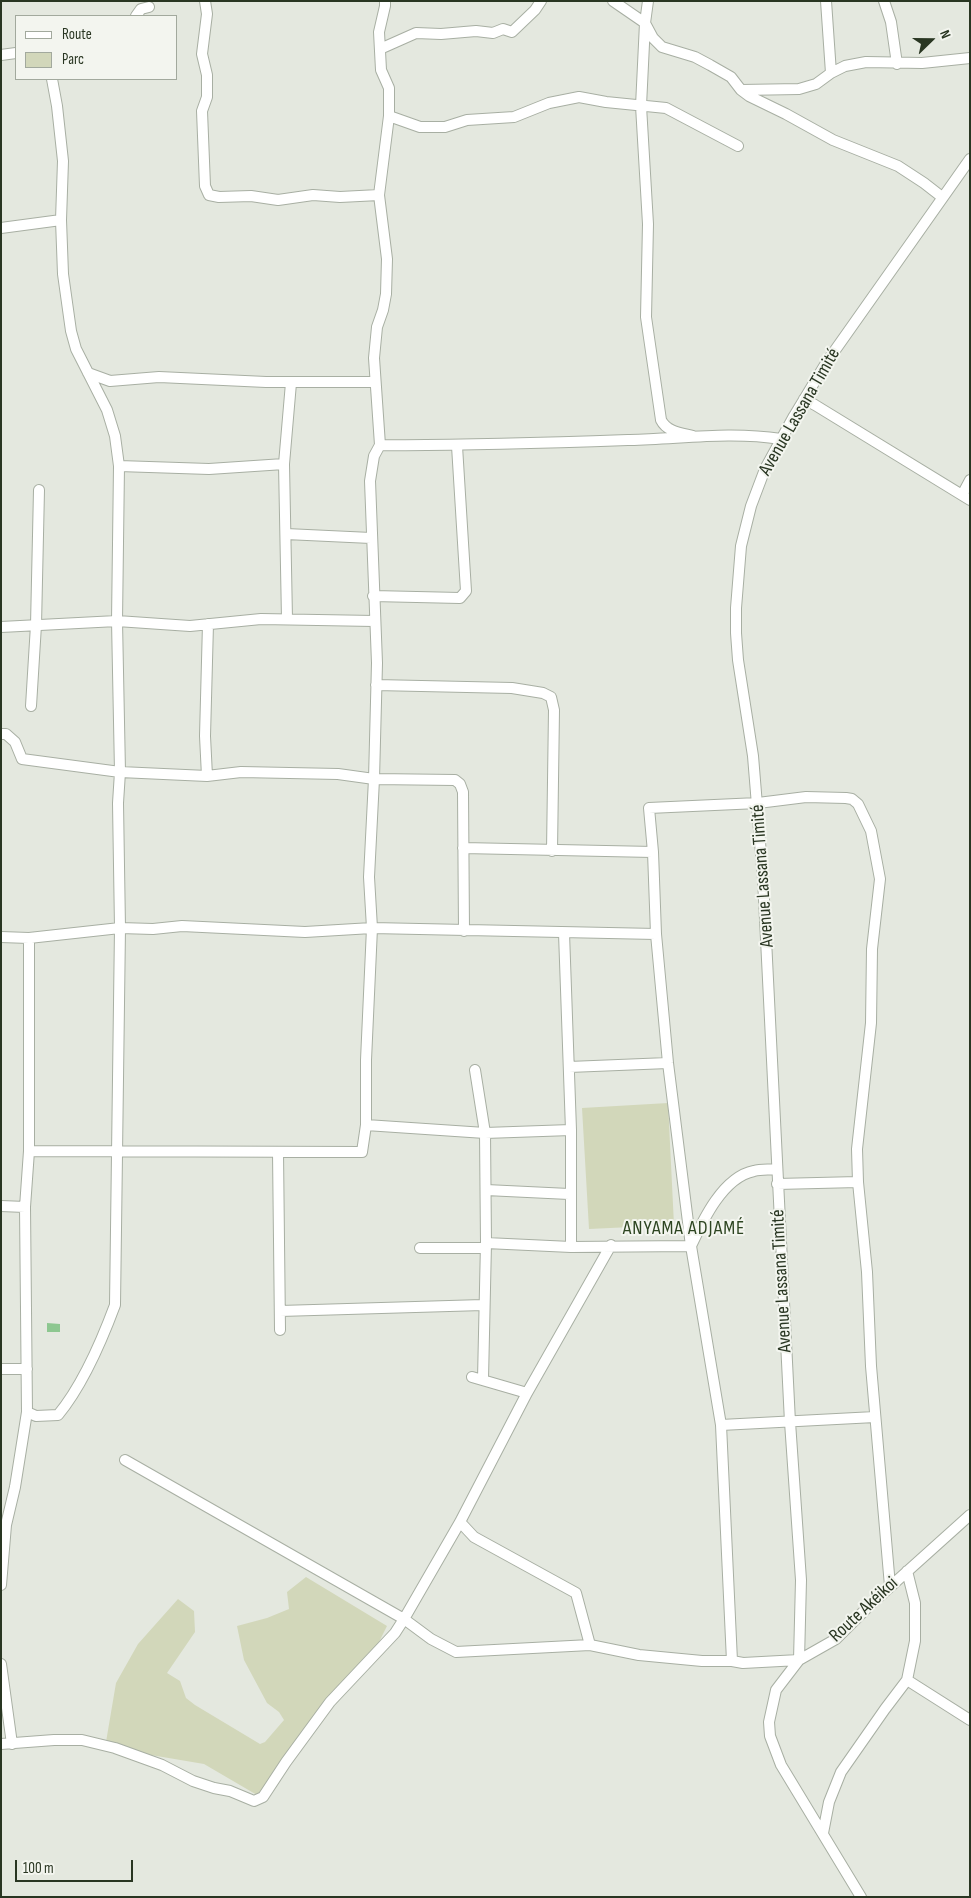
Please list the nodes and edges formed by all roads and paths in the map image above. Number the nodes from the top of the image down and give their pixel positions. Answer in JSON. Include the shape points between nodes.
{"nodes":[{"id":1,"x":205,"y":1,"type":"edge"},
{"id":2,"x":385,"y":1,"type":"edge"},
{"id":3,"x":541,"y":1,"type":"edge"},
{"id":4,"x":613,"y":1,"type":"edge"},
{"id":5,"x":648,"y":1,"type":"edge"},
{"id":6,"x":826,"y":1,"type":"edge"},
{"id":7,"x":884,"y":1,"type":"edge"},
{"id":8,"x":149,"y":7,"type":"dead end"},
{"id":9,"x":137,"y":15,"type":"edge"},
{"id":10,"x":645,"y":23,"type":"junction"},
{"id":11,"x":380,"y":49,"type":"junction"},
{"id":12,"x":15,"y":53,"type":"edge"},
{"id":13,"x":1,"y":55,"type":"edge"},
{"id":14,"x":970,"y":58,"type":"edge"},
{"id":15,"x":897,"y":64,"type":"junction"},
{"id":16,"x":831,"y":73,"type":"junction"},
{"id":17,"x":52,"y":80,"type":"edge"},
{"id":18,"x":741,"y":90,"type":"junction"},
{"id":19,"x":641,"y":106,"type":"junction"},
{"id":20,"x":389,"y":116,"type":"junction"},
{"id":21,"x":738,"y":146,"type":"dead end"},
{"id":22,"x":970,"y":159,"type":"edge"},
{"id":23,"x":378,"y":195,"type":"junction"},
{"id":24,"x":942,"y":197,"type":"junction"},
{"id":25,"x":61,"y":220,"type":"junction"},
{"id":26,"x":1,"y":228,"type":"edge"},
{"id":27,"x":88,"y":373,"type":"junction"},
{"id":28,"x":375,"y":382,"type":"junction"},
{"id":29,"x":291,"y":383,"type":"junction"},
{"id":30,"x":804,"y":399,"type":"junction"},
{"id":31,"x":693,"y":436,"type":"junction"},
{"id":32,"x":781,"y":439,"type":"junction"},
{"id":33,"x":380,"y":445,"type":"junction"},
{"id":34,"x":457,"y":446,"type":"junction"},
{"id":35,"x":284,"y":464,"type":"junction"},
{"id":36,"x":119,"y":466,"type":"junction"},
{"id":37,"x":970,"y":480,"type":"edge"},
{"id":38,"x":39,"y":490,"type":"dead end"},
{"id":39,"x":966,"y":498,"type":"edge"},
{"id":40,"x":286,"y":534,"type":"junction"},
{"id":41,"x":371,"y":538,"type":"junction"},
{"id":42,"x":373,"y":596,"type":"junction"},
{"id":43,"x":287,"y":619,"type":"junction"},
{"id":44,"x":374,"y":620,"type":"junction"},
{"id":45,"x":117,"y":621,"type":"junction"},
{"id":46,"x":208,"y":624,"type":"junction"},
{"id":47,"x":36,"y":625,"type":"junction"},
{"id":48,"x":1,"y":627,"type":"edge"},
{"id":49,"x":376,"y":685,"type":"junction"},
{"id":50,"x":31,"y":706,"type":"dead end"},
{"id":51,"x":1,"y":734,"type":"edge"},
{"id":52,"x":120,"y":772,"type":"junction"},
{"id":53,"x":207,"y":776,"type":"junction"},
{"id":54,"x":374,"y":779,"type":"junction"},
{"id":55,"x":758,"y":802,"type":"junction"},
{"id":56,"x":463,"y":848,"type":"junction"},
{"id":57,"x":552,"y":851,"type":"junction"},
{"id":58,"x":653,"y":852,"type":"junction"},
{"id":59,"x":120,"y":928,"type":"junction"},
{"id":60,"x":372,"y":928,"type":"junction"},
{"id":61,"x":464,"y":931,"type":"junction"},
{"id":62,"x":564,"y":933,"type":"junction"},
{"id":63,"x":656,"y":934,"type":"junction"},
{"id":64,"x":1,"y":938,"type":"edge"},
{"id":65,"x":29,"y":938,"type":"junction"},
{"id":66,"x":668,"y":1063,"type":"junction"},
{"id":67,"x":569,"y":1067,"type":"junction"},
{"id":68,"x":475,"y":1070,"type":"dead end"},
{"id":69,"x":366,"y":1125,"type":"junction"},
{"id":70,"x":570,"y":1130,"type":"junction"},
{"id":71,"x":485,"y":1133,"type":"junction"},
{"id":72,"x":29,"y":1151,"type":"junction"},
{"id":73,"x":118,"y":1152,"type":"junction"},
{"id":74,"x":278,"y":1152,"type":"junction"},
{"id":75,"x":777,"y":1169,"type":"junction"},
{"id":76,"x":858,"y":1182,"type":"junction"},
{"id":77,"x":777,"y":1184,"type":"junction"},
{"id":78,"x":486,"y":1190,"type":"junction"},
{"id":79,"x":569,"y":1194,"type":"junction"},
{"id":80,"x":1,"y":1206,"type":"edge"},
{"id":81,"x":25,"y":1207,"type":"junction"},
{"id":82,"x":611,"y":1245,"type":"junction"},
{"id":83,"x":486,"y":1246,"type":"junction"},
{"id":84,"x":691,"y":1246,"type":"junction"},
{"id":85,"x":571,"y":1247,"type":"junction"},
{"id":86,"x":420,"y":1248,"type":"dead end"},
{"id":87,"x":483,"y":1305,"type":"junction"},
{"id":88,"x":280,"y":1311,"type":"junction"},
{"id":89,"x":280,"y":1330,"type":"dead end"},
{"id":90,"x":1,"y":1369,"type":"edge"},
{"id":91,"x":27,"y":1369,"type":"junction"},
{"id":92,"x":472,"y":1377,"type":"dead end"},
{"id":93,"x":483,"y":1379,"type":"junction"},
{"id":94,"x":527,"y":1393,"type":"junction"},
{"id":95,"x":27,"y":1412,"type":"junction"},
{"id":96,"x":875,"y":1416,"type":"junction"},
{"id":97,"x":790,"y":1422,"type":"junction"},
{"id":98,"x":721,"y":1425,"type":"junction"},
{"id":99,"x":125,"y":1460,"type":"dead end"},
{"id":100,"x":970,"y":1515,"type":"edge"},
{"id":101,"x":460,"y":1522,"type":"junction"},
{"id":102,"x":907,"y":1571,"type":"junction"},
{"id":103,"x":1,"y":1585,"type":"edge"},
{"id":104,"x":890,"y":1586,"type":"junction"},
{"id":105,"x":404,"y":1619,"type":"junction"},
{"id":106,"x":590,"y":1645,"type":"junction"},
{"id":107,"x":799,"y":1660,"type":"junction"},
{"id":108,"x":732,"y":1661,"type":"junction"},
{"id":109,"x":1,"y":1664,"type":"edge"},
{"id":110,"x":907,"y":1680,"type":"junction"},
{"id":111,"x":970,"y":1720,"type":"edge"},
{"id":112,"x":6,"y":1744,"type":"edge"},
{"id":113,"x":823,"y":1832,"type":"junction"},
{"id":114,"x":861,"y":1897,"type":"edge"}],
"edges":[{"from":1,"to":23,"type":"street","via":[[207,14],[202,54],[207,75],[207,97],[202,111],[205,186],[210,194],[278,200],[313,195]]},
{"from":2,"to":11,"type":"street","via":[[379,32]]},
{"from":3,"to":11,"type":"street","via":[[512,32],[503,29],[493,33],[416,33]]},
{"from":4,"to":10,"type":"street"},
{"from":5,"to":10,"type":"street"},
{"from":6,"to":16,"type":"street"},
{"from":7,"to":15,"type":"street","via":[[891,22]]},
{"from":8,"to":9,"type":"street","via":[[141,9]]},
{"from":10,"to":18,"type":"street","via":[[658,44],[718,69],[731,77]]},
{"from":10,"to":19,"type":"street"},
{"from":11,"to":20,"type":"street","via":[[381,70],[389,88]]},
{"from":12,"to":13,"type":"street"},
{"from":14,"to":15,"type":"street"},
{"from":15,"to":16,"type":"street","via":[[866,62]]},
{"from":16,"to":18,"type":"street","via":[[816,84],[799,89]]},
{"from":17,"to":25,"type":"street","via":[[63,161]]},
{"from":18,"to":24,"type":"street","via":[[833,140],[898,166]]},
{"from":19,"to":20,"type":"street","via":[[578,98],[549,103],[514,117],[467,120],[445,127],[420,127]]},
{"from":19,"to":21,"type":"street","via":[[666,108]]},
{"from":19,"to":31,"type":"street","via":[[648,224],[646,317],[658,411],[664,426]]},
{"from":20,"to":23,"type":"street"},
{"from":22,"to":24,"type":"street","name":"Avenue Lassana Timité"},
{"from":23,"to":28,"type":"street","via":[[387,259],[386,294],[375,341]]},
{"from":24,"to":30,"type":"street","name":"Avenue Lassana Timité"},
{"from":25,"to":26,"type":"street"},
{"from":25,"to":27,"type":"street","via":[[63,274],[71,331]]},
{"from":27,"to":29,"type":"street","via":[[110,381],[159,377]]},
{"from":27,"to":36,"type":"street","via":[[110,419]]},
{"from":28,"to":29,"type":"street"},
{"from":28,"to":33,"type":"street"},
{"from":29,"to":35,"type":"street"},
{"from":30,"to":32,"type":"street","name":"Avenue Lassana Timité"},
{"from":30,"to":39,"type":"street"},
{"from":31,"to":32,"type":"street","via":[[747,435]]},
{"from":31,"to":34,"type":"street"},
{"from":32,"to":55,"type":"street","name":"Avenue Lassana Timité","via":[[751,506],[738,573],[738,660]]},
{"from":33,"to":34,"type":"street"},
{"from":33,"to":41,"type":"street","via":[[371,467]]},
{"from":34,"to":42,"type":"street","via":[[464,595],[460,598]]},
{"from":35,"to":36,"type":"street","via":[[201,469]]},
{"from":35,"to":40,"type":"street"},
{"from":36,"to":45,"type":"street"},
{"from":37,"to":39,"type":"street"},
{"from":38,"to":47,"type":"street"},
{"from":40,"to":41,"type":"street"},
{"from":40,"to":43,"type":"street"},
{"from":41,"to":42,"type":"street"},
{"from":42,"to":44,"type":"street"},
{"from":43,"to":44,"type":"street"},
{"from":43,"to":46,"type":"street"},
{"from":44,"to":49,"type":"street"},
{"from":45,"to":46,"type":"street","via":[[172,626]]},
{"from":45,"to":47,"type":"street"},
{"from":45,"to":52,"type":"street"},
{"from":46,"to":53,"type":"street"},
{"from":47,"to":48,"type":"street"},
{"from":47,"to":50,"type":"street"},
{"from":49,"to":54,"type":"street"},
{"from":49,"to":57,"type":"street","via":[[512,688],[543,693],[551,698],[554,710]]},
{"from":51,"to":52,"type":"street","via":[[16,742],[22,759]]},
{"from":52,"to":53,"type":"street"},
{"from":52,"to":59,"type":"street"},
{"from":53,"to":54,"type":"street","via":[[241,772],[338,774]]},
{"from":54,"to":56,"type":"street","via":[[455,780],[463,792]]},
{"from":54,"to":60,"type":"street","via":[[369,877]]},
{"from":55,"to":58,"type":"street","via":[[649,808]]},
{"from":55,"to":75,"type":"street","name":"Avenue Lassana Timité"},
{"from":55,"to":76,"type":"street","via":[[806,797],[852,799],[871,831],[880,879],[872,949],[871,1023],[857,1149]]},
{"from":56,"to":57,"type":"street"},
{"from":56,"to":61,"type":"street"},
{"from":57,"to":58,"type":"street"},
{"from":58,"to":63,"type":"street"},
{"from":59,"to":60,"type":"street","via":[[182,926],[305,932]]},
{"from":59,"to":65,"type":"street"},
{"from":59,"to":73,"type":"street"},
{"from":60,"to":61,"type":"street"},
{"from":60,"to":69,"type":"street"},
{"from":61,"to":62,"type":"street"},
{"from":62,"to":63,"type":"street"},
{"from":62,"to":67,"type":"street"},
{"from":63,"to":66,"type":"street"},
{"from":64,"to":65,"type":"street"},
{"from":65,"to":72,"type":"street"},
{"from":66,"to":67,"type":"street"},
{"from":66,"to":84,"type":"street"},
{"from":67,"to":70,"type":"street"},
{"from":68,"to":71,"type":"street"},
{"from":69,"to":71,"type":"street"},
{"from":69,"to":74,"type":"street","via":[[362,1152]]},
{"from":70,"to":71,"type":"street"},
{"from":70,"to":79,"type":"street"},
{"from":71,"to":78,"type":"street"},
{"from":72,"to":73,"type":"street"},
{"from":72,"to":81,"type":"street"},
{"from":73,"to":74,"type":"street"},
{"from":73,"to":95,"type":"street","via":[[115,1305],[104,1335],[58,1415],[36,1416]]},
{"from":74,"to":88,"type":"street"},
{"from":75,"to":77,"type":"street","name":"Avenue Lassana Timité"},
{"from":75,"to":84,"type":"street","via":[[752,1171],[732,1182],[704,1217]]},
{"from":76,"to":77,"type":"street"},
{"from":76,"to":96,"type":"street"},
{"from":77,"to":97,"type":"street","name":"Avenue Lassana Timité"},
{"from":78,"to":79,"type":"street"},
{"from":78,"to":83,"type":"street"},
{"from":79,"to":85,"type":"street"},
{"from":80,"to":81,"type":"street"},
{"from":81,"to":91,"type":"street"},
{"from":82,"to":84,"type":"street"},
{"from":82,"to":85,"type":"street"},
{"from":82,"to":94,"type":"street"},
{"from":83,"to":85,"type":"street"},
{"from":83,"to":86,"type":"street"},
{"from":83,"to":87,"type":"street"},
{"from":84,"to":98,"type":"street"},
{"from":87,"to":88,"type":"street"},
{"from":87,"to":93,"type":"street"},
{"from":88,"to":89,"type":"street"},
{"from":90,"to":91,"type":"street"},
{"from":91,"to":95,"type":"street"},
{"from":92,"to":93,"type":"street"},
{"from":93,"to":94,"type":"street"},
{"from":94,"to":101,"type":"street"},
{"from":95,"to":103,"type":"street","via":[[6,1525]]},
{"from":96,"to":97,"type":"street"},
{"from":96,"to":104,"type":"street"},
{"from":97,"to":98,"type":"street"},
{"from":97,"to":107,"type":"street","name":"Avenue Lassana Timité","via":[[801,1580]]},
{"from":98,"to":108,"type":"street"},
{"from":99,"to":105,"type":"street"},
{"from":100,"to":102,"type":"street","name":"Route Akéikoi"},
{"from":101,"to":105,"type":"street"},
{"from":101,"to":106,"type":"street","via":[[474,1537],[576,1593]]},
{"from":102,"to":104,"type":"street","name":"Route Akéikoi"},
{"from":102,"to":110,"type":"street","via":[[915,1603],[915,1642]]},
{"from":104,"to":107,"type":"street","name":"Route Akéikoi","via":[[836,1639]]},
{"from":105,"to":106,"type":"street","via":[[430,1639],[456,1652]]},
{"from":105,"to":112,"type":"street","via":[[395,1633],[336,1695],[263,1797],[254,1801],[115,1748],[82,1740]]},
{"from":106,"to":108,"type":"street","via":[[639,1655],[702,1662]]},
{"from":107,"to":108,"type":"street"},
{"from":107,"to":113,"type":"street","name":"Route Akéikoi","via":[[776,1690],[769,1722],[770,1736],[781,1765]]},
{"from":109,"to":112,"type":"street"},
{"from":110,"to":111,"type":"street"},
{"from":110,"to":113,"type":"street","via":[[841,1772],[829,1802]]},
{"from":113,"to":114,"type":"street","name":"Route Akéikoi"}]}
